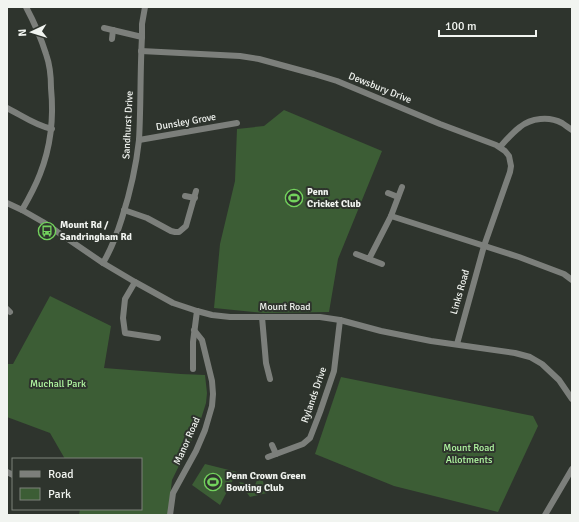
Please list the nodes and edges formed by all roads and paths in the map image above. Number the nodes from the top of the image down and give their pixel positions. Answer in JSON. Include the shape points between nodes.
{"nodes":[{"id":1,"x":26,"y":7,"type":"edge"},
{"id":2,"x":145,"y":7,"type":"edge"},
{"id":3,"x":104,"y":28,"type":"dead end"},
{"id":4,"x":114,"y":30,"type":"junction"},
{"id":5,"x":142,"y":37,"type":"junction"},
{"id":6,"x":112,"y":40,"type":"dead end"},
{"id":7,"x":141,"y":51,"type":"junction"},
{"id":8,"x":7,"y":108,"type":"edge"},
{"id":9,"x":237,"y":123,"type":"dead end"},
{"id":10,"x":52,"y":129,"type":"junction"},
{"id":11,"x":572,"y":130,"type":"edge"},
{"id":12,"x":139,"y":140,"type":"junction"},
{"id":13,"x":500,"y":147,"type":"junction"},
{"id":14,"x":402,"y":187,"type":"dead end"},
{"id":15,"x":388,"y":193,"type":"dead end"},
{"id":16,"x":185,"y":196,"type":"dead end"},
{"id":17,"x":398,"y":197,"type":"junction"},
{"id":18,"x":8,"y":205,"type":"edge"},
{"id":19,"x":22,"y":210,"type":"junction"},
{"id":20,"x":124,"y":210,"type":"junction"},
{"id":21,"x":391,"y":216,"type":"junction"},
{"id":22,"x":484,"y":246,"type":"junction"},
{"id":23,"x":356,"y":254,"type":"dead end"},
{"id":24,"x":369,"y":259,"type":"junction"},
{"id":25,"x":103,"y":262,"type":"junction"},
{"id":26,"x":382,"y":264,"type":"dead end"},
{"id":27,"x":572,"y":280,"type":"edge"},
{"id":28,"x":135,"y":282,"type":"junction"},
{"id":29,"x":197,"y":311,"type":"junction"},
{"id":30,"x":262,"y":317,"type":"junction"},
{"id":31,"x":340,"y":320,"type":"junction"},
{"id":32,"x":194,"y":330,"type":"junction"},
{"id":33,"x":158,"y":338,"type":"dead end"},
{"id":34,"x":457,"y":344,"type":"junction"},
{"id":35,"x":193,"y":352,"type":"junction"},
{"id":36,"x":205,"y":352,"type":"junction"},
{"id":37,"x":193,"y":369,"type":"dead end"},
{"id":38,"x":270,"y":379,"type":"dead end"},
{"id":39,"x":572,"y":399,"type":"edge"},
{"id":40,"x":272,"y":445,"type":"dead end"},
{"id":41,"x":276,"y":454,"type":"junction"},
{"id":42,"x":268,"y":457,"type":"dead end"},
{"id":43,"x":572,"y":469,"type":"edge"},
{"id":44,"x":170,"y":515,"type":"edge"},
{"id":45,"x":545,"y":515,"type":"edge"}],
"edges":[{"from":1,"to":10,"type":"street","via":[[47,57],[51,78]]},
{"from":2,"to":5,"type":"street","name":"Sandhurst Drive"},
{"from":3,"to":4,"type":"street"},
{"from":4,"to":5,"type":"street"},
{"from":4,"to":6,"type":"street"},
{"from":5,"to":7,"type":"street","name":"Sandhurst Drive"},
{"from":7,"to":12,"type":"street","name":"Sandhurst Drive"},
{"from":7,"to":13,"type":"street","name":"Dewsbury Drive","via":[[259,58],[337,81]]},
{"from":8,"to":10,"type":"street"},
{"from":9,"to":12,"type":"street","name":"Dunsley Grove"},
{"from":10,"to":19,"type":"street","via":[[40,174]]},
{"from":11,"to":13,"type":"street","via":[[561,122],[537,119],[520,127]]},
{"from":12,"to":20,"type":"street","name":"Sandhurst Drive","via":[[135,169]]},
{"from":13,"to":22,"type":"street","via":[[509,156],[512,166]]},
{"from":14,"to":17,"type":"street"},
{"from":15,"to":17,"type":"street"},
{"from":16,"to":20,"type":"street","via":[[196,195],[186,226],[179,232],[171,231],[147,218]]},
{"from":17,"to":21,"type":"street"},
{"from":18,"to":19,"type":"street","name":"Mount Road"},
{"from":19,"to":25,"type":"street","name":"Mount Road"},
{"from":20,"to":25,"type":"street","name":"Sandhurst Drive","via":[[114,242]]},
{"from":21,"to":22,"type":"street"},
{"from":21,"to":24,"type":"street"},
{"from":22,"to":27,"type":"street","via":[[564,274]]},
{"from":22,"to":34,"type":"street","name":"Links Road"},
{"from":23,"to":24,"type":"street"},
{"from":24,"to":26,"type":"street"},
{"from":25,"to":28,"type":"street","name":"Mount Road"},
{"from":28,"to":29,"type":"street","name":"Mount Road","via":[[173,303]]},
{"from":28,"to":33,"type":"street","via":[[125,299],[125,333]]},
{"from":29,"to":30,"type":"street","name":"Mount Road","via":[[230,317]]},
{"from":29,"to":32,"type":"street"},
{"from":30,"to":31,"type":"street","name":"Mount Road","via":[[320,317]]},
{"from":30,"to":38,"type":"street"},
{"from":31,"to":34,"type":"street","name":"Mount Road","via":[[381,331]]},
{"from":31,"to":41,"type":"street","name":"Rylands Drive","via":[[334,371],[310,438],[303,444]]},
{"from":32,"to":35,"type":"street"},
{"from":32,"to":36,"type":"street","name":"Manor Road","via":[[202,340]]},
{"from":34,"to":39,"type":"street","name":"Mount Road","via":[[515,353],[530,358],[542,364],[559,380]]},
{"from":35,"to":36,"type":"street"},
{"from":35,"to":37,"type":"street"},
{"from":36,"to":44,"type":"street","name":"Manor Road","via":[[212,380],[212,406],[196,451],[173,493]]},
{"from":40,"to":41,"type":"street"},
{"from":41,"to":42,"type":"street","name":"Rylands Drive"},
{"from":43,"to":45,"type":"street"}]}
